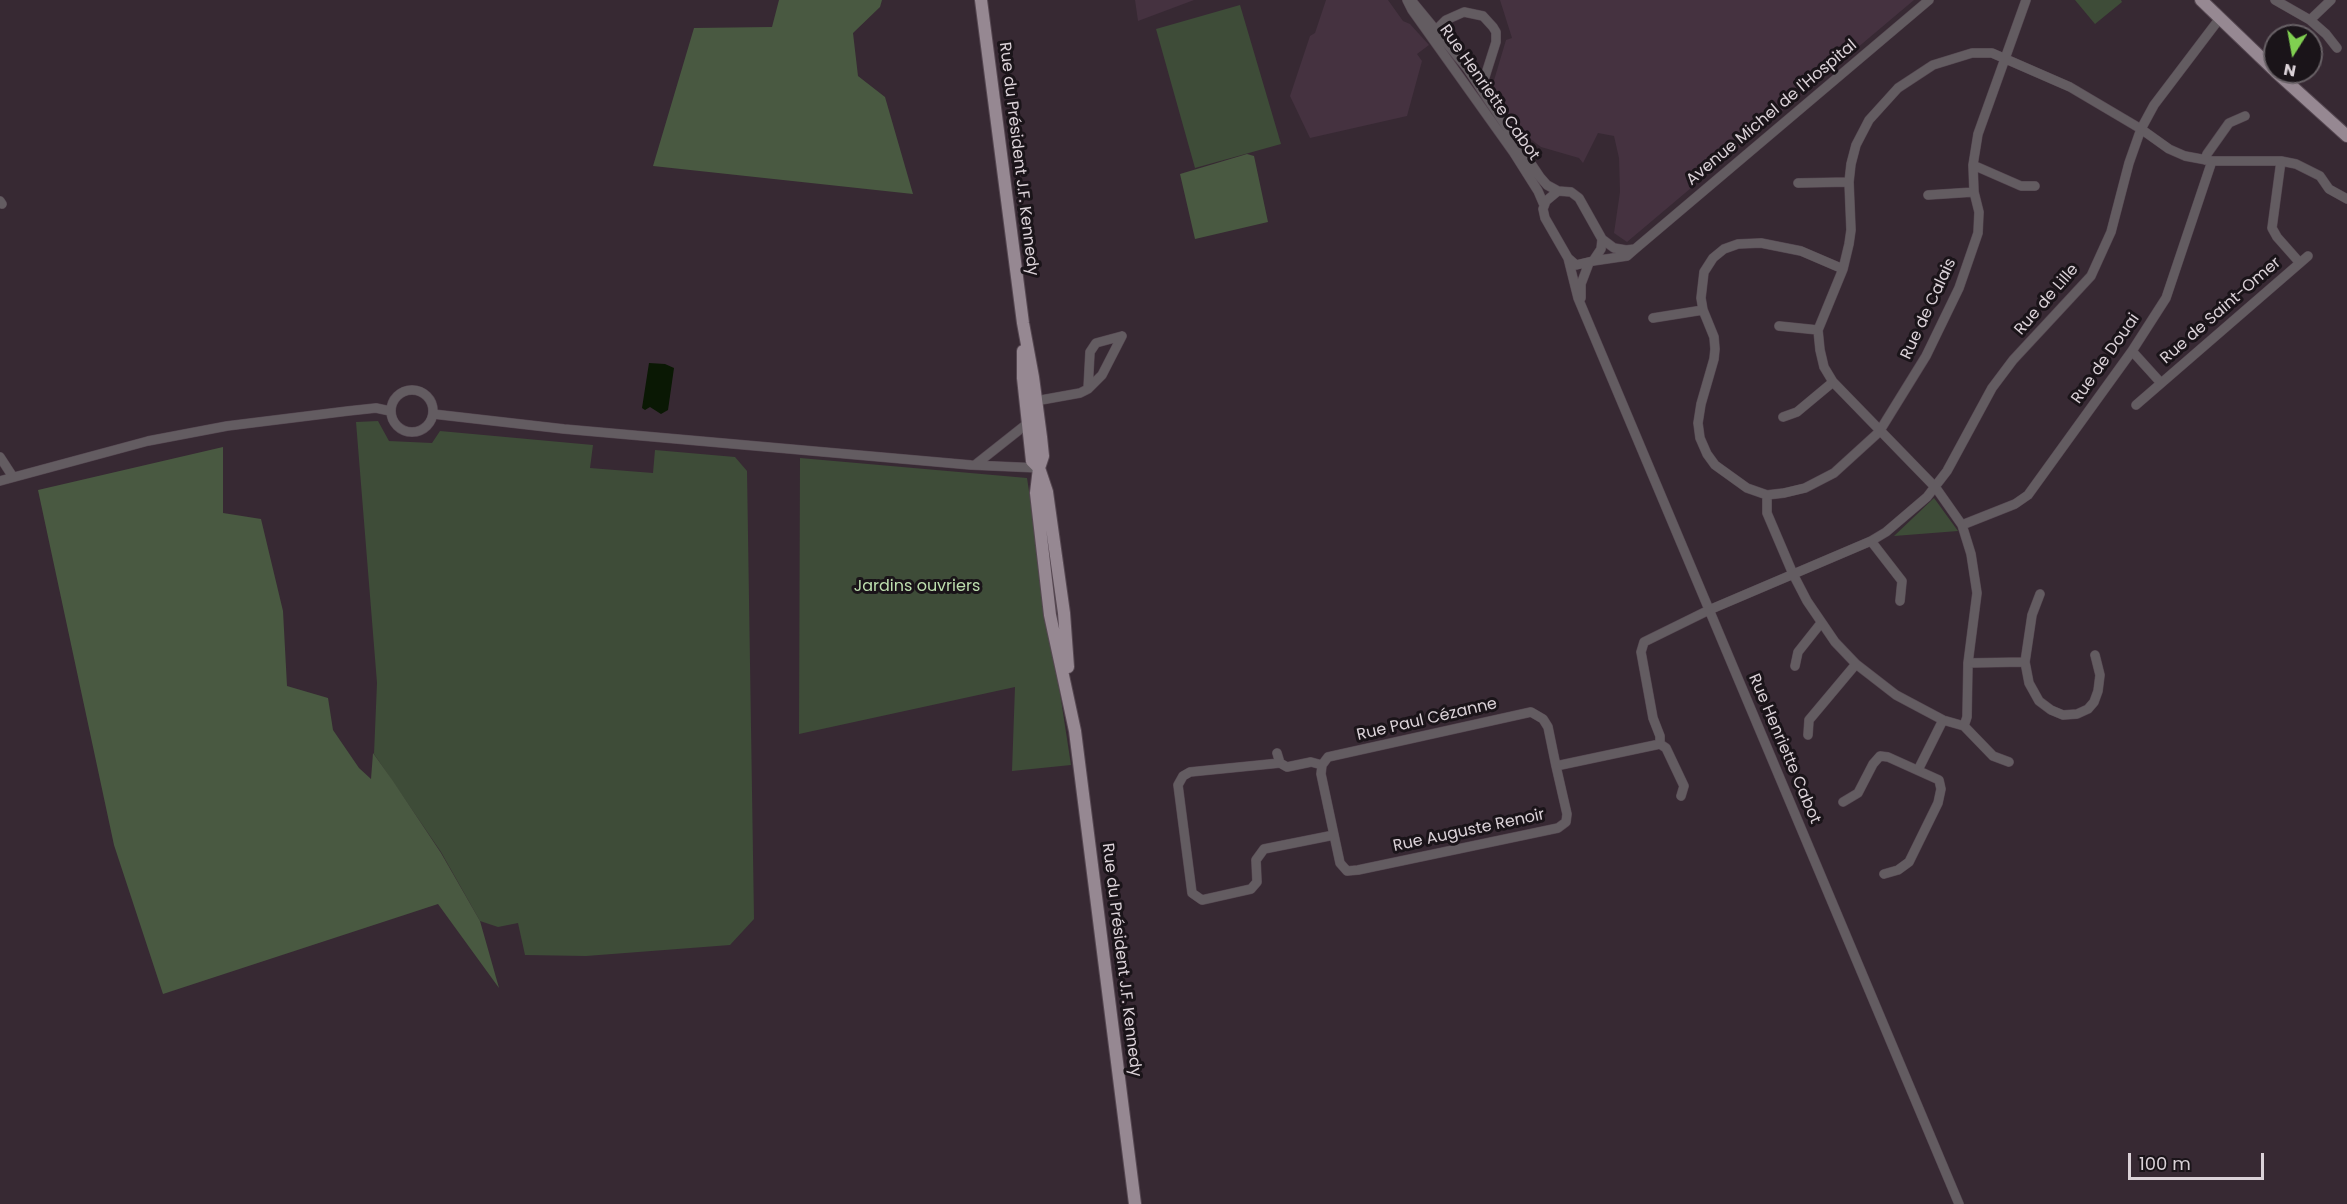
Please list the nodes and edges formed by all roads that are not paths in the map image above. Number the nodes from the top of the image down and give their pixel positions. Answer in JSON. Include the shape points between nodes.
{"nodes":[{"id":1,"x":981,"y":0,"type":"edge"},
{"id":2,"x":1409,"y":0,"type":"edge"},
{"id":3,"x":1929,"y":0,"type":"edge"},
{"id":4,"x":2026,"y":0,"type":"edge"},
{"id":5,"x":2201,"y":0,"type":"edge"},
{"id":6,"x":2275,"y":0,"type":"edge"},
{"id":7,"x":2331,"y":0,"type":"edge"},
{"id":8,"x":2220,"y":18,"type":"junction"},
{"id":9,"x":2310,"y":20,"type":"junction"},
{"id":10,"x":1436,"y":30,"type":"junction"},
{"id":11,"x":2337,"y":48,"type":"dead end"},
{"id":12,"x":1442,"y":50,"type":"junction"},
{"id":13,"x":2006,"y":57,"type":"junction"},
{"id":14,"x":2263,"y":59,"type":"edge"},
{"id":15,"x":2289,"y":84,"type":"edge"},
{"id":16,"x":1479,"y":86,"type":"junction"},
{"id":17,"x":2245,"y":116,"type":"dead end"},
{"id":18,"x":2141,"y":129,"type":"junction"},
{"id":19,"x":2347,"y":136,"type":"edge"},
{"id":20,"x":2208,"y":161,"type":"junction"},
{"id":21,"x":2281,"y":161,"type":"junction"},
{"id":22,"x":1973,"y":165,"type":"junction"},
{"id":23,"x":1849,"y":182,"type":"junction"},
{"id":24,"x":1798,"y":183,"type":"dead end"},
{"id":25,"x":2035,"y":186,"type":"dead end"},
{"id":26,"x":1558,"y":191,"type":"junction"},
{"id":27,"x":1974,"y":192,"type":"junction"},
{"id":28,"x":1928,"y":195,"type":"dead end"},
{"id":29,"x":2347,"y":199,"type":"edge"},
{"id":30,"x":1544,"y":205,"type":"junction"},
{"id":31,"x":1602,"y":239,"type":"junction"},
{"id":32,"x":1635,"y":249,"type":"junction"},
{"id":33,"x":2308,"y":256,"type":"dead end"},
{"id":34,"x":1568,"y":258,"type":"junction"},
{"id":35,"x":1591,"y":262,"type":"junction"},
{"id":36,"x":2300,"y":263,"type":"junction"},
{"id":37,"x":1844,"y":269,"type":"junction"},
{"id":38,"x":1581,"y":306,"type":"junction"},
{"id":39,"x":1703,"y":310,"type":"junction"},
{"id":40,"x":1653,"y":318,"type":"dead end"},
{"id":41,"x":1779,"y":326,"type":"dead end"},
{"id":42,"x":1818,"y":330,"type":"junction"},
{"id":43,"x":2132,"y":351,"type":"junction"},
{"id":44,"x":1833,"y":382,"type":"junction"},
{"id":45,"x":2161,"y":383,"type":"junction"},
{"id":46,"x":1088,"y":389,"type":"junction"},
{"id":47,"x":1031,"y":402,"type":"junction"},
{"id":48,"x":2136,"y":405,"type":"dead end"},
{"id":49,"x":390,"y":411,"type":"junction"},
{"id":50,"x":433,"y":414,"type":"junction"},
{"id":51,"x":1783,"y":417,"type":"dead end"},
{"id":52,"x":1028,"y":423,"type":"junction"},
{"id":53,"x":1880,"y":432,"type":"junction"},
{"id":54,"x":0,"y":457,"type":"edge"},
{"id":55,"x":975,"y":465,"type":"junction"},
{"id":56,"x":1039,"y":468,"type":"junction"},
{"id":57,"x":12,"y":477,"type":"junction"},
{"id":58,"x":0,"y":481,"type":"edge"},
{"id":59,"x":1936,"y":488,"type":"junction"},
{"id":60,"x":1767,"y":495,"type":"junction"},
{"id":61,"x":1962,"y":525,"type":"junction"},
{"id":62,"x":1871,"y":541,"type":"junction"},
{"id":63,"x":1793,"y":574,"type":"junction"},
{"id":64,"x":2040,"y":594,"type":"dead end"},
{"id":65,"x":1900,"y":601,"type":"dead end"},
{"id":66,"x":1709,"y":610,"type":"junction"},
{"id":67,"x":1821,"y":622,"type":"junction"},
{"id":68,"x":2095,"y":655,"type":"dead end"},
{"id":69,"x":2025,"y":662,"type":"junction"},
{"id":70,"x":1968,"y":663,"type":"junction"},
{"id":71,"x":1856,"y":664,"type":"junction"},
{"id":72,"x":1795,"y":666,"type":"dead end"},
{"id":73,"x":1943,"y":720,"type":"junction"},
{"id":74,"x":1964,"y":726,"type":"junction"},
{"id":75,"x":1808,"y":735,"type":"dead end"},
{"id":76,"x":1660,"y":744,"type":"junction"},
{"id":77,"x":1277,"y":753,"type":"dead end"},
{"id":78,"x":2009,"y":762,"type":"dead end"},
{"id":79,"x":1280,"y":764,"type":"junction"},
{"id":80,"x":1322,"y":765,"type":"junction"},
{"id":81,"x":1556,"y":766,"type":"junction"},
{"id":82,"x":1918,"y":770,"type":"junction"},
{"id":83,"x":1681,"y":796,"type":"dead end"},
{"id":84,"x":1843,"y":802,"type":"dead end"},
{"id":85,"x":1334,"y":835,"type":"junction"},
{"id":86,"x":1884,"y":874,"type":"dead end"},
{"id":87,"x":1135,"y":1204,"type":"edge"},
{"id":88,"x":1959,"y":1204,"type":"edge"}],
"edges":[{"from":1,"to":47,"type":"main road","name":"Rue du Président J.F. Kennedy"},
{"from":2,"to":10,"type":"street","name":"Rue Henriette Cabot"},
{"from":2,"to":12,"type":"street","name":"Rue Henriette Cabot"},
{"from":3,"to":32,"type":"street","name":"Avenue Michel de l'Hospital"},
{"from":4,"to":13,"type":"street","name":"Rue de Calais"},
{"from":5,"to":8,"type":"main road"},
{"from":6,"to":9,"type":"street"},
{"from":7,"to":9,"type":"street"},
{"from":8,"to":14,"type":"main road"},
{"from":8,"to":18,"type":"street","name":"Rue de Lille","via":[[2154,105]]},
{"from":9,"to":11,"type":"street"},
{"from":10,"to":16,"type":"street","name":"Rue Henriette Cabot"},
{"from":10,"to":16,"type":"street","via":[[1446,20],[1464,12],[1483,16],[1493,27],[1496,42]]},
{"from":12,"to":16,"type":"street","via":[[1454,59],[1475,88]]},
{"from":12,"to":30,"type":"street","name":"Rue Henriette Cabot","via":[[1514,153]]},
{"from":13,"to":18,"type":"street","via":[[2070,87]]},
{"from":13,"to":22,"type":"street","name":"Rue de Calais","via":[[1978,134]]},
{"from":13,"to":23,"type":"street","via":[[1982,52],[1954,58],[1933,65],[1898,88],[1883,102],[1856,145]]},
{"from":15,"to":19,"type":"main road"},
{"from":16,"to":26,"type":"street","name":"Rue Henriette Cabot","via":[[1540,177]]},
{"from":17,"to":20,"type":"street","name":"Rue de Douai","via":[[2229,123],[2207,154]]},
{"from":18,"to":20,"type":"street","via":[[2169,149]]},
{"from":18,"to":59,"type":"street","name":"Rue de Lille","via":[[2111,232],[2091,276],[1992,388]]},
{"from":20,"to":21,"type":"street"},
{"from":20,"to":43,"type":"street","name":"Rue de Douai","via":[[2166,298]]},
{"from":21,"to":29,"type":"street","via":[[2320,176],[2337,195]]},
{"from":21,"to":36,"type":"street","name":"Rue de Saint-Omer","via":[[2272,228]]},
{"from":22,"to":25,"type":"street","via":[[2021,186]]},
{"from":22,"to":27,"type":"street","name":"Rue de Calais"},
{"from":23,"to":24,"type":"street"},
{"from":23,"to":37,"type":"street","via":[[1851,230]]},
{"from":26,"to":30,"type":"street"},
{"from":26,"to":31,"type":"street","name":"Rue Henriette Cabot","via":[[1572,192],[1580,198]]},
{"from":27,"to":28,"type":"street"},
{"from":27,"to":53,"type":"street","name":"Rue de Calais","via":[[1980,212],[1978,233],[1959,288],[1926,356]]},
{"from":30,"to":34,"type":"street","name":"Rue Henriette Cabot","via":[[1545,218]]},
{"from":31,"to":32,"type":"street","via":[[1614,248]]},
{"from":31,"to":35,"type":"street","name":"Rue Henriette Cabot","via":[[1601,249]]},
{"from":32,"to":35,"type":"street","name":"Avenue Michel de l'Hospital","via":[[1627,256]]},
{"from":33,"to":36,"type":"street","name":"Rue de Saint-Omer"},
{"from":34,"to":35,"type":"street","via":[[1576,265]]},
{"from":34,"to":38,"type":"street","name":"Rue Henriette Cabot"},
{"from":35,"to":38,"type":"street","name":"Rue Henriette Cabot","via":[[1581,284]]},
{"from":36,"to":45,"type":"street","name":"Rue de Saint-Omer"},
{"from":37,"to":39,"type":"street","via":[[1779,245],[1738,244],[1713,258],[1704,272]]},
{"from":37,"to":42,"type":"street"},
{"from":38,"to":66,"type":"street","name":"Rue Henriette Cabot"},
{"from":39,"to":40,"type":"street"},
{"from":39,"to":60,"type":"street","via":[[1715,349],[1701,404],[1700,438],[1707,454],[1726,475]]},
{"from":41,"to":42,"type":"street"},
{"from":42,"to":44,"type":"street","via":[[1824,367]]},
{"from":43,"to":45,"type":"street","name":"Rue de Saint-Omer"},
{"from":43,"to":61,"type":"street","name":"Rue de Douai","via":[[2028,495]]},
{"from":44,"to":51,"type":"street","via":[[1797,412]]},
{"from":44,"to":53,"type":"street"},
{"from":45,"to":48,"type":"street","name":"Rue de Saint-Omer"},
{"from":46,"to":46,"type":"street","via":[[1090,352],[1096,343],[1122,336],[1102,375]]},
{"from":46,"to":47,"type":"street"},
{"from":47,"to":52,"type":"main road","name":"Rue du Président J.F. Kennedy"},
{"from":47,"to":56,"type":"main road","name":"Rue du Président J.F. Kennedy","via":[[1043,456]]},
{"from":49,"to":50,"type":"street","via":[[398,428],[410,433],[428,426]]},
{"from":49,"to":50,"type":"street","via":[[400,393],[414,390],[431,401]]},
{"from":49,"to":57,"type":"street","via":[[376,408],[227,426],[148,441]]},
{"from":50,"to":55,"type":"street"},
{"from":52,"to":55,"type":"street"},
{"from":52,"to":56,"type":"main road","name":"Rue du Président J.F. Kennedy","via":[[1032,461]]},
{"from":53,"to":59,"type":"street"},
{"from":53,"to":60,"type":"street","name":"Rue de Calais","via":[[1834,473],[1805,488]]},
{"from":54,"to":57,"type":"street"},
{"from":55,"to":56,"type":"street"},
{"from":56,"to":87,"type":"main road","name":"Rue du Président J.F. Kennedy","via":[[1036,493],[1050,615],[1073,720]]},
{"from":57,"to":58,"type":"street"},
{"from":59,"to":61,"type":"street"},
{"from":59,"to":62,"type":"street","name":"Rue de Lille"},
{"from":60,"to":63,"type":"street","via":[[1767,513]]},
{"from":61,"to":70,"type":"street","via":[[1977,593]]},
{"from":62,"to":63,"type":"street","name":"Rue de Lille"},
{"from":62,"to":65,"type":"street","via":[[1902,580]]},
{"from":63,"to":66,"type":"street","name":"Rue de Lille"},
{"from":63,"to":67,"type":"street"},
{"from":64,"to":69,"type":"street","via":[[2032,615]]},
{"from":66,"to":76,"type":"street","via":[[1650,638],[1643,646]]},
{"from":66,"to":88,"type":"street","name":"Rue Henriette Cabot"},
{"from":67,"to":71,"type":"street"},
{"from":67,"to":72,"type":"street","via":[[1798,652]]},
{"from":68,"to":69,"type":"street","via":[[2100,675],[2098,692],[2088,710],[2077,714],[2057,712],[2039,701],[2029,683]]},
{"from":69,"to":70,"type":"street"},
{"from":70,"to":74,"type":"street"},
{"from":71,"to":73,"type":"street","via":[[1896,695]]},
{"from":71,"to":75,"type":"street","via":[[1809,720]]},
{"from":73,"to":74,"type":"street"},
{"from":73,"to":82,"type":"street"},
{"from":74,"to":78,"type":"street","via":[[1993,756]]},
{"from":76,"to":81,"type":"street"},
{"from":76,"to":83,"type":"street","via":[[1666,748],[1684,786]]},
{"from":77,"to":79,"type":"street"},
{"from":79,"to":80,"type":"street"},
{"from":79,"to":85,"type":"street","via":[[1190,772],[1183,776],[1178,785],[1192,893],[1202,900],[1251,889],[1257,882],[1256,860],[1264,849]]},
{"from":80,"to":81,"type":"street","name":"Rue Paul Cézanne","via":[[1328,757],[1531,712],[1548,727]]},
{"from":80,"to":85,"type":"street","name":"Rue Auguste Renoir"},
{"from":81,"to":85,"type":"street","name":"Rue Auguste Renoir","via":[[1567,814],[1566,822],[1558,828],[1347,871],[1340,863]]},
{"from":82,"to":84,"type":"street","via":[[1880,756],[1858,793]]},
{"from":82,"to":86,"type":"street","via":[[1939,780],[1938,803],[1909,862]]}]}
